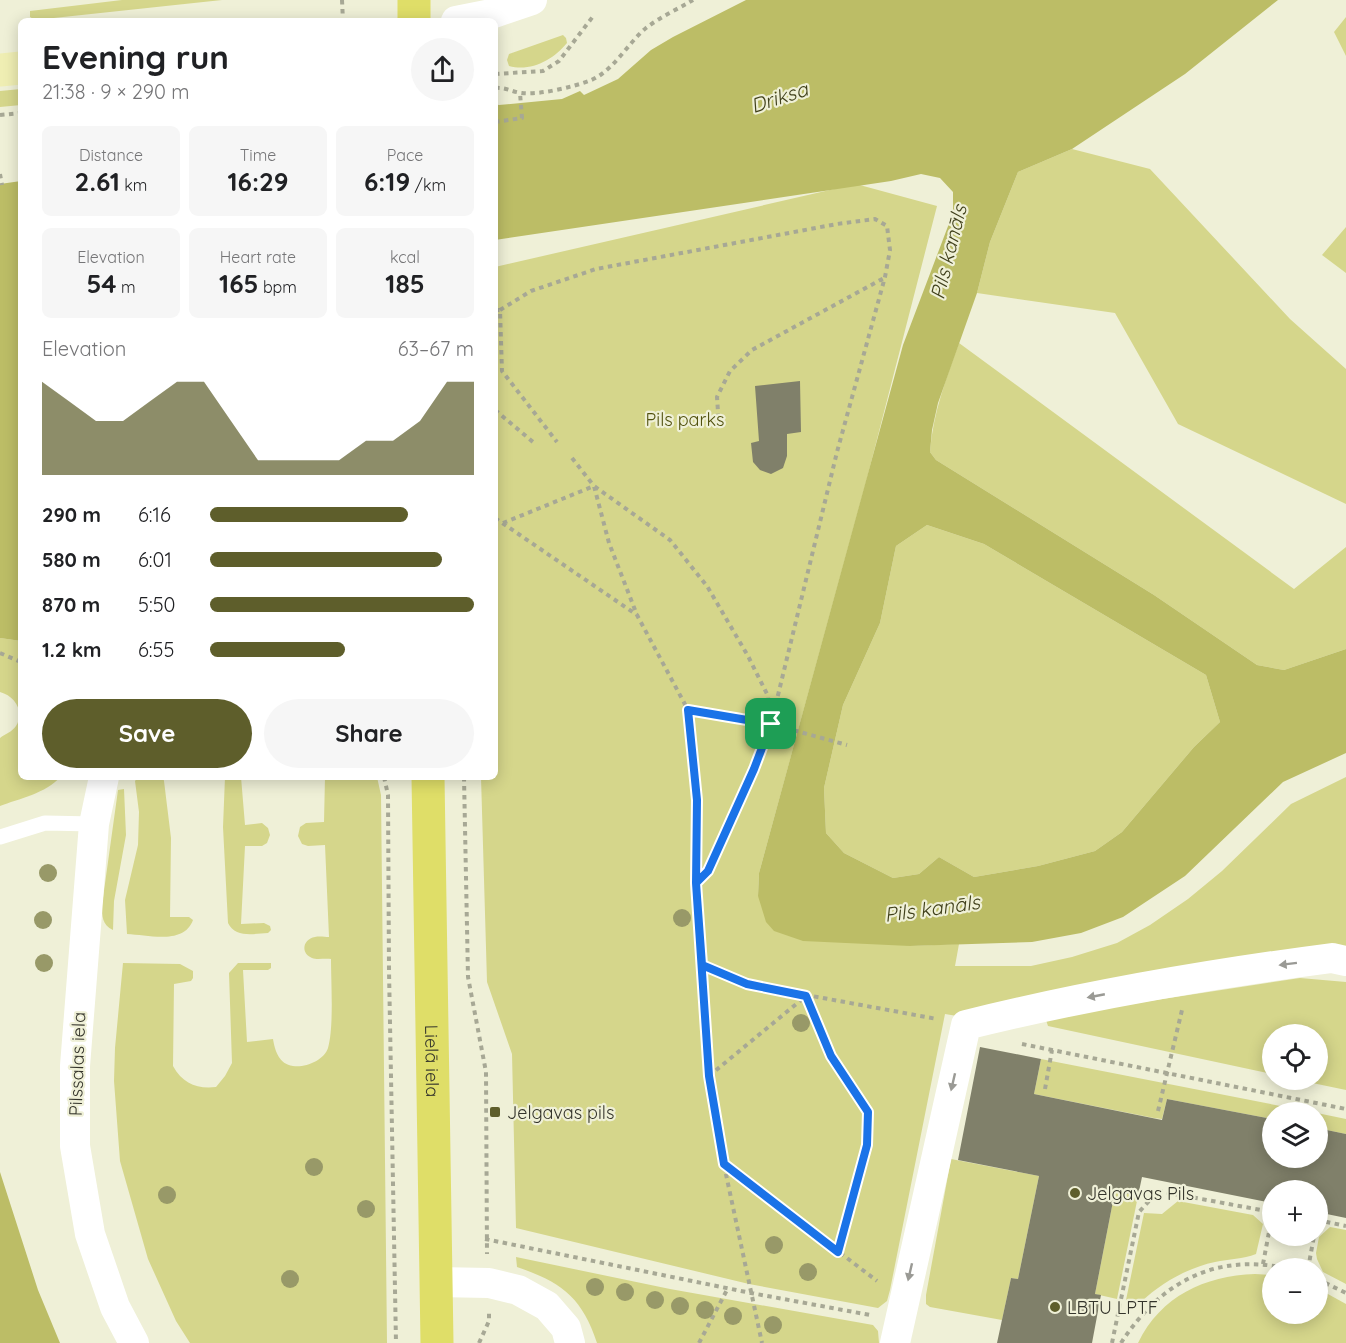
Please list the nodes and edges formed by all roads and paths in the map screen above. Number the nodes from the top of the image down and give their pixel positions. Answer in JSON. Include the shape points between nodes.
{"nodes":[{"id":1,"x":342,"y":0,"type":"edge"},
{"id":2,"x":414,"y":0,"type":"edge"},
{"id":3,"x":532,"y":0,"type":"edge"},
{"id":4,"x":693,"y":0,"type":"edge"},
{"id":5,"x":594,"y":15,"type":"dead end"},
{"id":6,"x":343,"y":18,"type":"edge"},
{"id":7,"x":414,"y":18,"type":"edge"},
{"id":8,"x":471,"y":18,"type":"edge"},
{"id":9,"x":498,"y":74,"type":"edge"},
{"id":10,"x":498,"y":88,"type":"edge"},
{"id":11,"x":520,"y":93,"type":"junction"},
{"id":12,"x":18,"y":113,"type":"edge"},
{"id":13,"x":0,"y":115,"type":"edge"},
{"id":14,"x":498,"y":122,"type":"edge"},
{"id":15,"x":0,"y":174,"type":"edge"},
{"id":16,"x":2,"y":185,"type":"dead end"},
{"id":17,"x":885,"y":277,"type":"junction"},
{"id":18,"x":498,"y":310,"type":"edge"},
{"id":19,"x":498,"y":413,"type":"edge"},
{"id":20,"x":719,"y":427,"type":"dead end"},
{"id":21,"x":533,"y":442,"type":"dead end"},
{"id":22,"x":557,"y":442,"type":"dead end"},
{"id":23,"x":572,"y":458,"type":"dead end"},
{"id":24,"x":594,"y":486,"type":"junction"},
{"id":25,"x":498,"y":520,"type":"edge"},
{"id":26,"x":503,"y":523,"type":"junction"},
{"id":27,"x":637,"y":615,"type":"junction"},
{"id":28,"x":0,"y":653,"type":"edge"},
{"id":29,"x":18,"y":661,"type":"edge"},
{"id":30,"x":688,"y":710,"type":"junction"},
{"id":31,"x":771,"y":724,"type":"junction"},
{"id":32,"x":847,"y":746,"type":"dead end"},
{"id":33,"x":103,"y":780,"type":"edge"},
{"id":34,"x":385,"y":780,"type":"edge"},
{"id":35,"x":428,"y":780,"type":"edge"},
{"id":36,"x":464,"y":780,"type":"edge"},
{"id":37,"x":94,"y":824,"type":"junction"},
{"id":38,"x":0,"y":837,"type":"edge"},
{"id":39,"x":696,"y":883,"type":"junction"},
{"id":40,"x":1346,"y":961,"type":"edge"},
{"id":41,"x":702,"y":965,"type":"junction"},
{"id":42,"x":1190,"y":978,"type":"junction"},
{"id":43,"x":806,"y":996,"type":"junction"},
{"id":44,"x":966,"y":1025,"type":"junction"},
{"id":45,"x":1019,"y":1043,"type":"dead end"},
{"id":46,"x":1052,"y":1050,"type":"junction"},
{"id":47,"x":1166,"y":1073,"type":"junction"},
{"id":48,"x":709,"y":1076,"type":"junction"},
{"id":49,"x":1045,"y":1089,"type":"dead end"},
{"id":50,"x":1346,"y":1109,"type":"edge"},
{"id":51,"x":1158,"y":1111,"type":"dead end"},
{"id":52,"x":724,"y":1164,"type":"junction"},
{"id":53,"x":1262,"y":1212,"type":"edge"},
{"id":54,"x":1328,"y":1222,"type":"edge"},
{"id":55,"x":1346,"y":1226,"type":"edge"},
{"id":56,"x":485,"y":1239,"type":"junction"},
{"id":57,"x":838,"y":1252,"type":"junction"},
{"id":58,"x":1262,"y":1264,"type":"edge"},
{"id":59,"x":436,"y":1282,"type":"junction"},
{"id":60,"x":489,"y":1283,"type":"junction"},
{"id":61,"x":1328,"y":1284,"type":"edge"},
{"id":62,"x":728,"y":1288,"type":"junction"},
{"id":63,"x":751,"y":1293,"type":"junction"},
{"id":64,"x":1346,"y":1293,"type":"edge"},
{"id":65,"x":899,"y":1321,"type":"edge"},
{"id":66,"x":134,"y":1343,"type":"edge"},
{"id":67,"x":396,"y":1343,"type":"edge"},
{"id":68,"x":437,"y":1343,"type":"edge"},
{"id":69,"x":479,"y":1343,"type":"edge"},
{"id":70,"x":570,"y":1343,"type":"edge"},
{"id":71,"x":699,"y":1343,"type":"edge"},
{"id":72,"x":762,"y":1343,"type":"edge"},
{"id":73,"x":1112,"y":1343,"type":"edge"},
{"id":74,"x":1120,"y":1343,"type":"edge"}],
"edges":[{"from":1,"to":6,"type":"path"},
{"from":2,"to":7,"type":"main road"},
{"from":3,"to":8,"type":"street"},
{"from":4,"to":11,"type":"path","via":[[648,26],[609,68],[592,80]]},
{"from":5,"to":9,"type":"path","via":[[559,61],[543,71]]},
{"from":10,"to":11,"type":"path"},
{"from":11,"to":14,"type":"path","via":[[522,118]]},
{"from":12,"to":13,"type":"path"},
{"from":15,"to":16,"type":"path"},
{"from":17,"to":18,"type":"path","via":[[890,250],[887,226],[875,219],[596,269],[531,291]]},
{"from":17,"to":20,"type":"path","via":[[753,351],[730,372],[717,398]]},
{"from":17,"to":31,"type":"path","via":[[837,452]]},
{"from":18,"to":22,"type":"path","via":[[502,371]]},
{"from":19,"to":21,"type":"path"},
{"from":23,"to":24,"type":"path"},
{"from":24,"to":26,"type":"path"},
{"from":24,"to":27,"type":"path","via":[[609,543]]},
{"from":24,"to":31,"type":"path","via":[[669,540],[707,586],[768,696]]},
{"from":25,"to":26,"type":"path"},
{"from":26,"to":27,"type":"path"},
{"from":27,"to":30,"type":"path"},
{"from":28,"to":29,"type":"path"},
{"from":30,"to":31,"type":"path"},
{"from":30,"to":39,"type":"path","via":[[697,800]]},
{"from":31,"to":32,"type":"path"},
{"from":31,"to":39,"type":"path","via":[[708,871]]},
{"from":33,"to":37,"type":"street","name":"Pilssalas iela"},
{"from":34,"to":67,"type":"path","via":[[388,795]]},
{"from":35,"to":59,"type":"main road","name":"Lielā iela"},
{"from":36,"to":56,"type":"path","via":[[468,977],[486,1072]]},
{"from":37,"to":38,"type":"lane","via":[[45,823]]},
{"from":37,"to":66,"type":"street","name":"Pilssalas iela","via":[[75,1066],[75,1146],[90,1234],[115,1307]]},
{"from":39,"to":41,"type":"path"},
{"from":40,"to":42,"type":"street","one_way":true,"via":[[1332,958]]},
{"from":41,"to":43,"type":"path","via":[[747,984]]},
{"from":41,"to":48,"type":"path"},
{"from":42,"to":44,"type":"street","one_way":true},
{"from":42,"to":47,"type":"path"},
{"from":43,"to":44,"type":"path"},
{"from":43,"to":48,"type":"path"},
{"from":43,"to":57,"type":"path","via":[[831,1056],[868,1112],[867,1145]]},
{"from":44,"to":65,"type":"street","one_way":true},
{"from":45,"to":46,"type":"path"},
{"from":46,"to":47,"type":"path"},
{"from":46,"to":49,"type":"path"},
{"from":47,"to":50,"type":"path"},
{"from":47,"to":51,"type":"path"},
{"from":48,"to":52,"type":"path"},
{"from":52,"to":57,"type":"path"},
{"from":52,"to":63,"type":"path"},
{"from":53,"to":73,"type":"path","via":[[1158,1191],[1139,1212]]},
{"from":54,"to":55,"type":"path"},
{"from":56,"to":60,"type":"path"},
{"from":56,"to":62,"type":"path"},
{"from":57,"to":65,"type":"path"},
{"from":58,"to":74,"type":"path","via":[[1211,1268],[1188,1279],[1142,1313]]},
{"from":59,"to":60,"type":"street"},
{"from":59,"to":68,"type":"main road","name":"Lielā iela"},
{"from":60,"to":69,"type":"path","via":[[489,1321]]},
{"from":60,"to":70,"type":"street","via":[[518,1290],[547,1306],[566,1328]]},
{"from":61,"to":64,"type":"path"},
{"from":62,"to":63,"type":"path"},
{"from":62,"to":71,"type":"path"},
{"from":63,"to":65,"type":"path"},
{"from":63,"to":72,"type":"path"}]}
